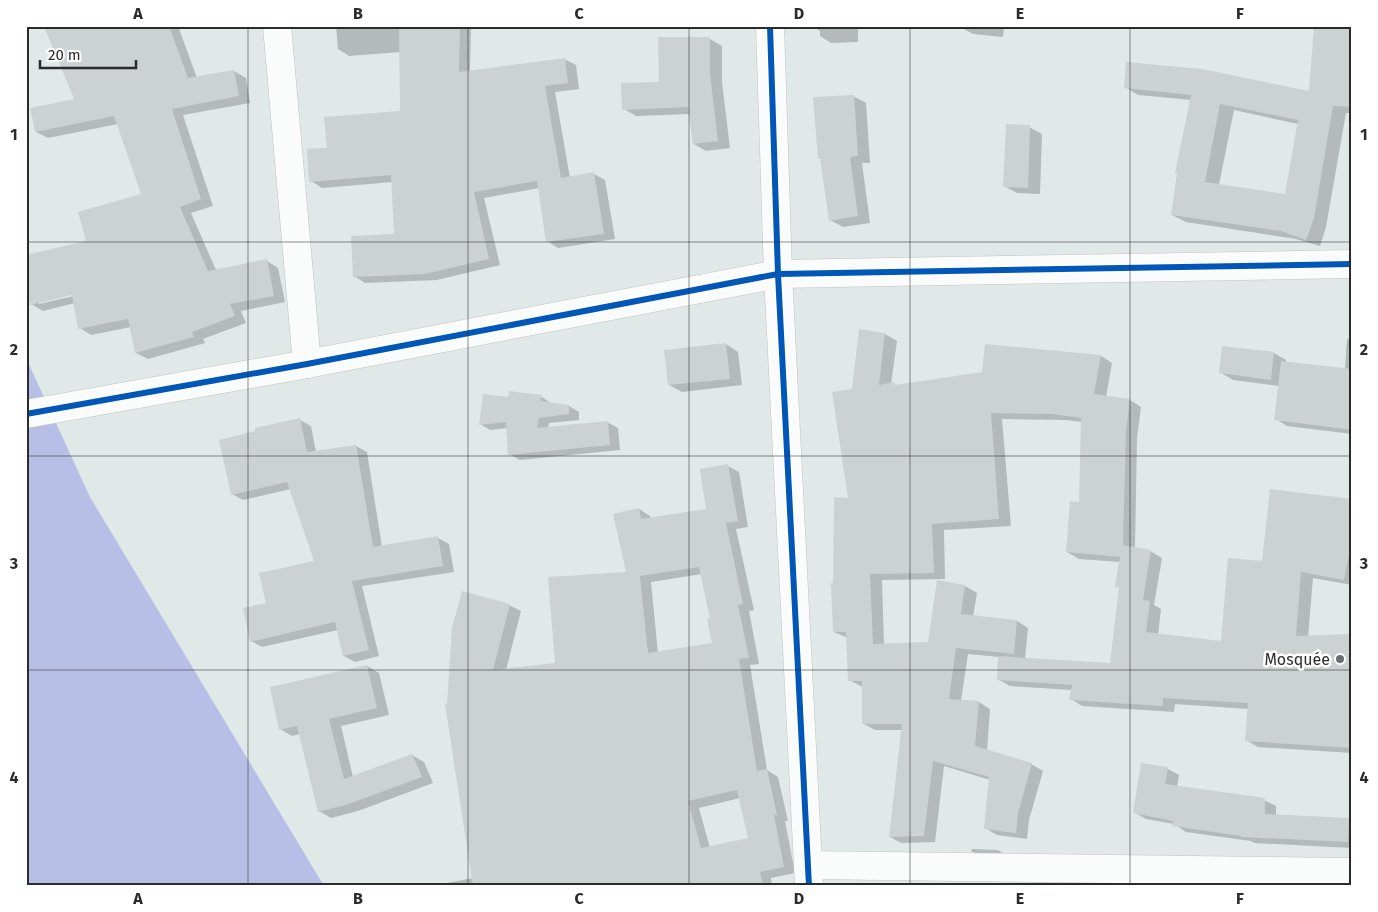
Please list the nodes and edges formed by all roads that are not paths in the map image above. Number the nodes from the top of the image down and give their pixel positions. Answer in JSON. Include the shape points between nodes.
{"nodes":[{"id":1,"x":277,"y":26,"type":"edge"},
{"id":2,"x":770,"y":26,"type":"edge"},
{"id":3,"x":1352,"y":264,"type":"edge"},
{"id":4,"x":778,"y":274,"type":"junction"},
{"id":5,"x":307,"y":364,"type":"junction"},
{"id":6,"x":26,"y":414,"type":"edge"},
{"id":7,"x":1352,"y":872,"type":"edge"},
{"id":8,"x":809,"y":875,"type":"edge"}],
"edges":[{"from":1,"to":5,"type":"street"},
{"from":2,"to":4,"type":"street"},
{"from":3,"to":4,"type":"street"},
{"from":4,"to":5,"type":"street"},
{"from":4,"to":8,"type":"street"},
{"from":5,"to":6,"type":"street"},
{"from":7,"to":8,"type":"street"}]}
